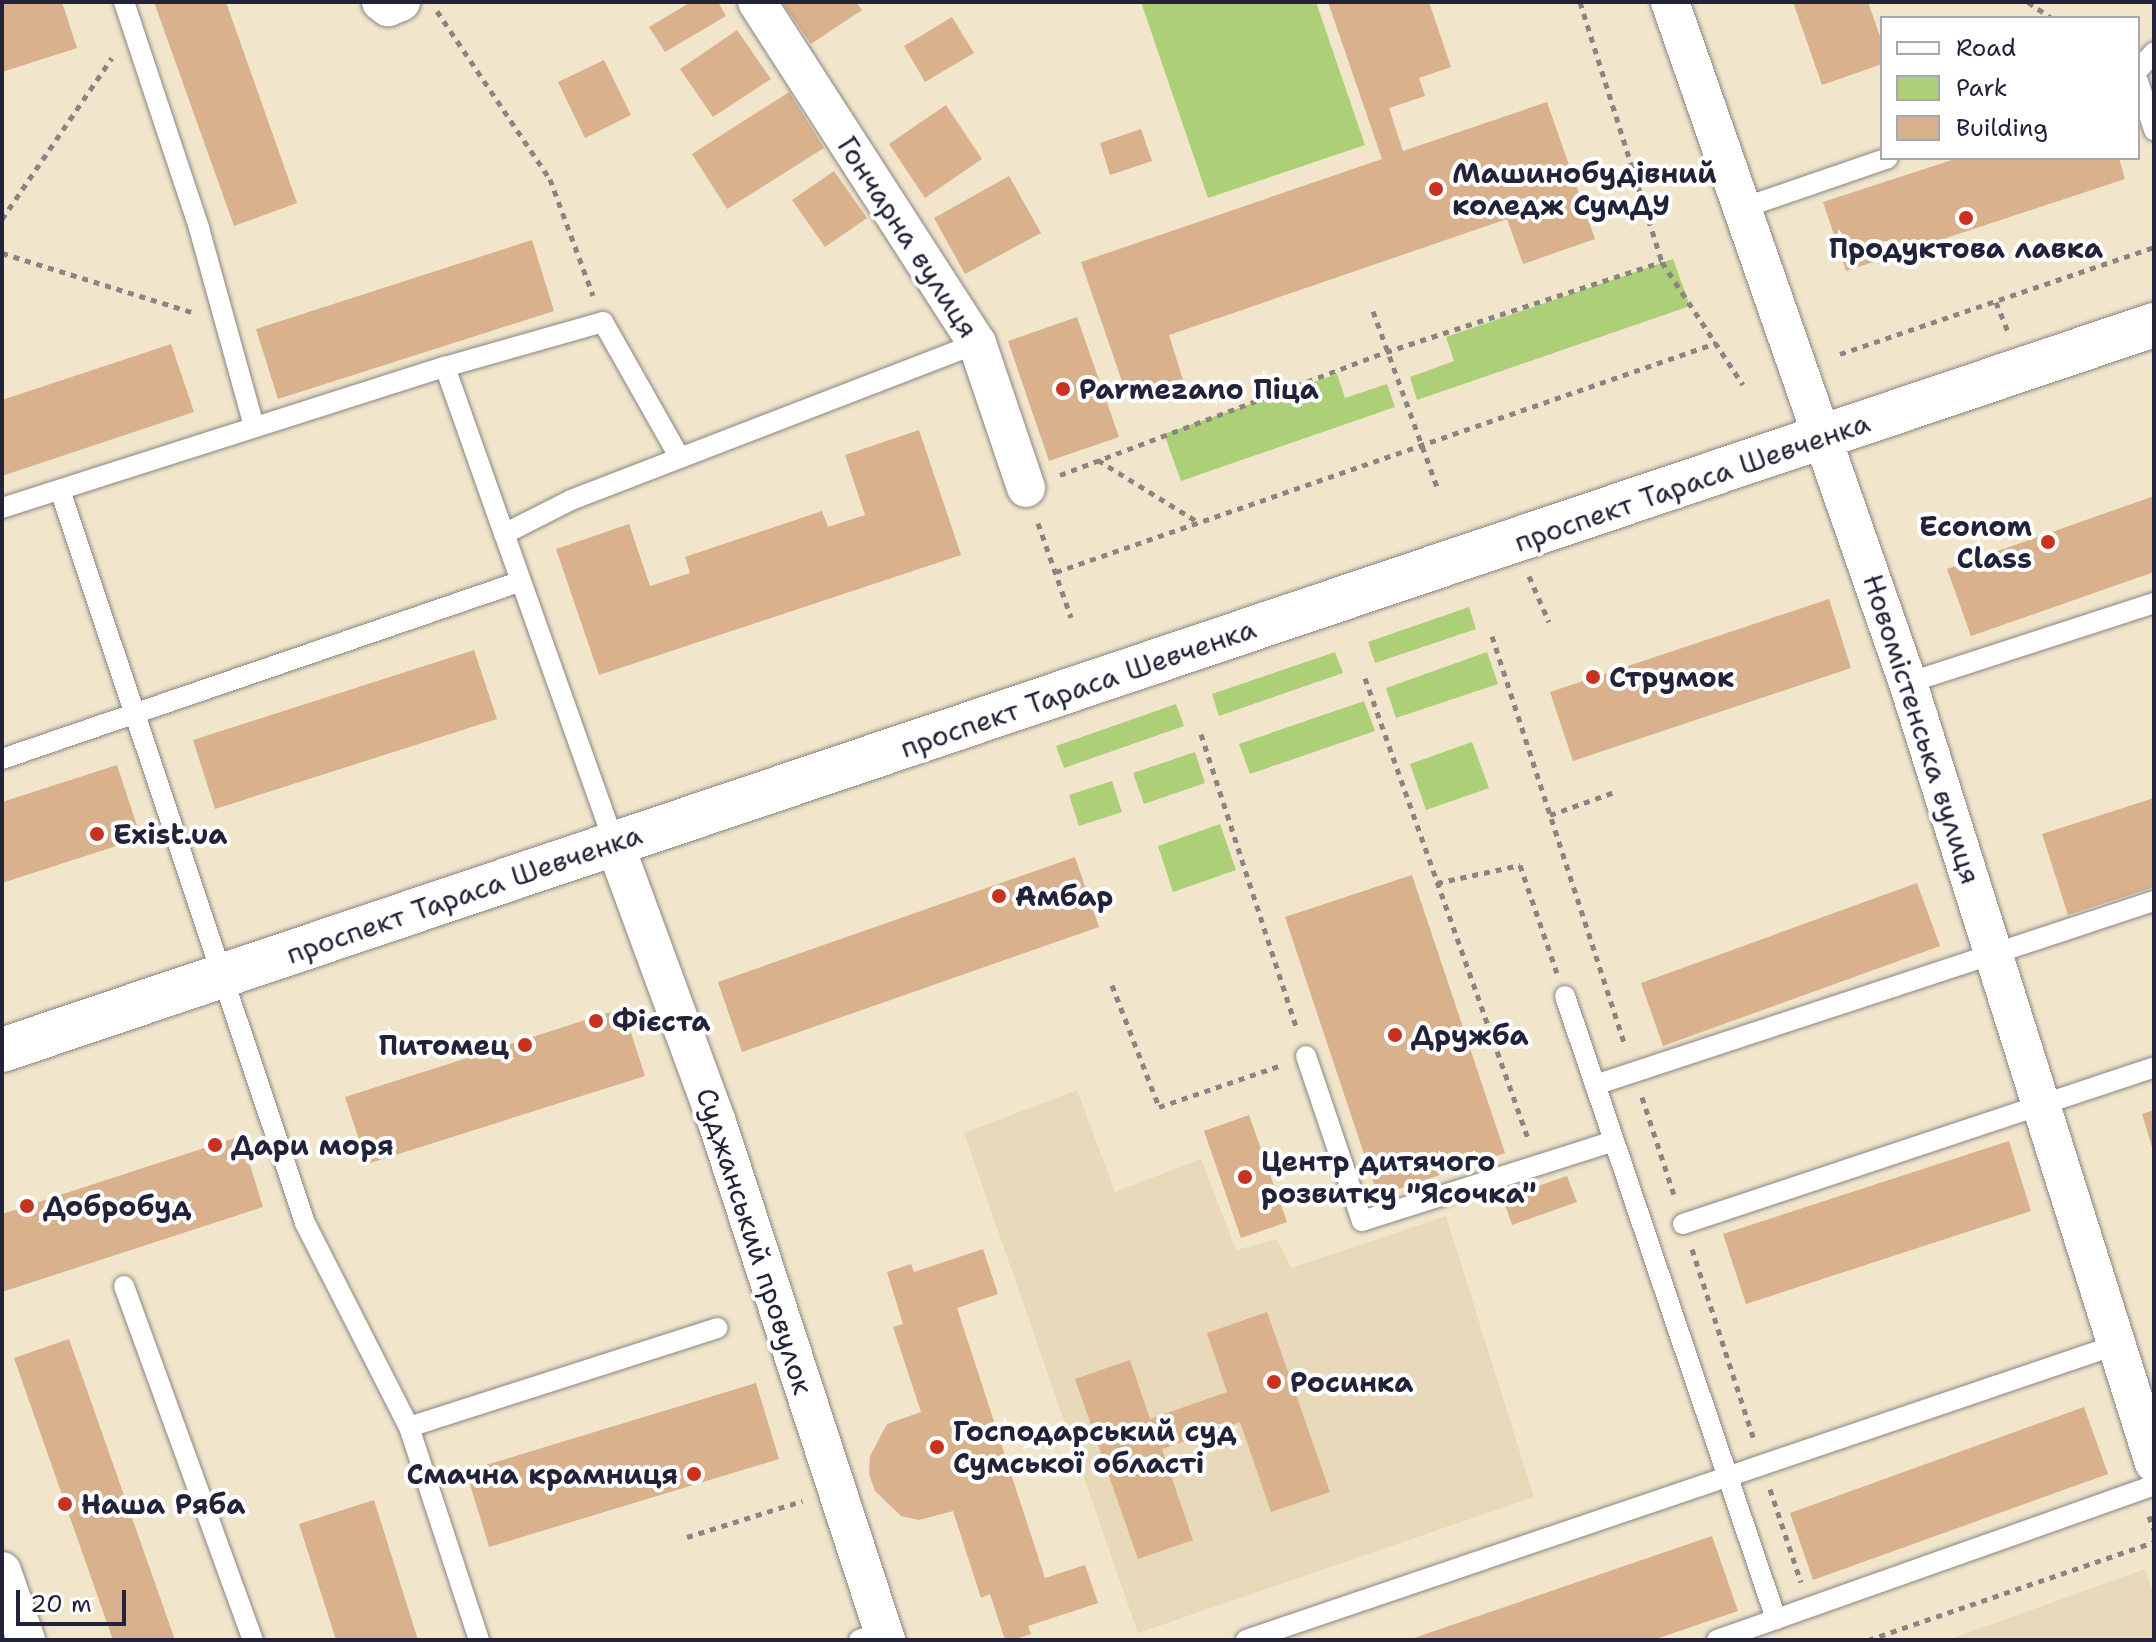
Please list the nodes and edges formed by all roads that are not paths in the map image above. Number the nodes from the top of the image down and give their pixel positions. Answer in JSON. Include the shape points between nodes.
{"nodes":[{"id":1,"x":124,"y":2,"type":"edge"},
{"id":2,"x":381,"y":2,"type":"edge"},
{"id":3,"x":401,"y":2,"type":"edge"},
{"id":4,"x":757,"y":2,"type":"edge"},
{"id":5,"x":1670,"y":2,"type":"edge"},
{"id":6,"x":2154,"y":52,"type":"edge"},
{"id":7,"x":2140,"y":68,"type":"edge"},
{"id":8,"x":2140,"y":87,"type":"edge"},
{"id":9,"x":2154,"y":130,"type":"edge"},
{"id":10,"x":1882,"y":160,"type":"edge"},
{"id":11,"x":1743,"y":208,"type":"junction"},
{"id":12,"x":2154,"y":325,"type":"edge"},
{"id":13,"x":977,"y":343,"type":"junction"},
{"id":14,"x":445,"y":367,"type":"junction"},
{"id":15,"x":254,"y":426,"type":"junction"},
{"id":16,"x":1825,"y":437,"type":"junction"},
{"id":17,"x":680,"y":458,"type":"junction"},
{"id":18,"x":1026,"y":488,"type":"road end"},
{"id":19,"x":60,"y":490,"type":"junction"},
{"id":20,"x":2,"y":508,"type":"edge"},
{"id":21,"x":504,"y":534,"type":"junction"},
{"id":22,"x":519,"y":582,"type":"junction"},
{"id":23,"x":2154,"y":603,"type":"edge"},
{"id":24,"x":1908,"y":683,"type":"junction"},
{"id":25,"x":137,"y":716,"type":"junction"},
{"id":26,"x":2,"y":759,"type":"edge"},
{"id":27,"x":615,"y":845,"type":"junction"},
{"id":28,"x":2154,"y":901,"type":"edge"},
{"id":29,"x":1994,"y":951,"type":"junction"},
{"id":30,"x":223,"y":975,"type":"junction"},
{"id":31,"x":1565,"y":996,"type":"road end"},
{"id":32,"x":2,"y":1050,"type":"edge"},
{"id":33,"x":1306,"y":1056,"type":"road end"},
{"id":34,"x":2154,"y":1067,"type":"edge"},
{"id":35,"x":1595,"y":1085,"type":"junction"},
{"id":36,"x":2041,"y":1105,"type":"junction"},
{"id":37,"x":1614,"y":1141,"type":"junction"},
{"id":38,"x":1683,"y":1224,"type":"road end"},
{"id":39,"x":124,"y":1286,"type":"dead end"},
{"id":40,"x":718,"y":1328,"type":"dead end"},
{"id":41,"x":2116,"y":1345,"type":"junction"},
{"id":42,"x":2144,"y":1398,"type":"edge"},
{"id":43,"x":409,"y":1427,"type":"junction"},
{"id":44,"x":2154,"y":1463,"type":"edge"},
{"id":45,"x":1727,"y":1477,"type":"junction"},
{"id":46,"x":2154,"y":1485,"type":"edge"},
{"id":47,"x":2,"y":1571,"type":"edge"},
{"id":48,"x":1776,"y":1619,"type":"junction"},
{"id":49,"x":876,"y":1637,"type":"edge"},
{"id":50,"x":26,"y":1640,"type":"edge"},
{"id":51,"x":253,"y":1640,"type":"edge"},
{"id":52,"x":479,"y":1640,"type":"edge"},
{"id":53,"x":1246,"y":1640,"type":"edge"},
{"id":54,"x":1717,"y":1640,"type":"edge"}],
"edges":[{"from":1,"to":15,"type":"lane"},
{"from":2,"to":3,"type":"street","via":[[388,7]]},
{"from":4,"to":13,"type":"street","name":"Гончарна вулиця"},
{"from":5,"to":11,"type":"street","name":"Новомістенська вулиця"},
{"from":6,"to":7,"type":"lane"},
{"from":8,"to":9,"type":"lane"},
{"from":10,"to":11,"type":"lane"},
{"from":11,"to":16,"type":"street","name":"Новомістенська вулиця"},
{"from":12,"to":16,"type":"main road","name":"проспект Тараса Шевченка"},
{"from":13,"to":17,"type":"lane"},
{"from":13,"to":18,"type":"street","name":"Гончарна вулиця"},
{"from":14,"to":15,"type":"lane"},
{"from":14,"to":17,"type":"lane","via":[[603,322]]},
{"from":14,"to":21,"type":"lane"},
{"from":15,"to":19,"type":"lane"},
{"from":16,"to":24,"type":"street","name":"Новомістенська вулиця"},
{"from":16,"to":27,"type":"main road","name":"проспект Тараса Шевченка"},
{"from":17,"to":21,"type":"lane","via":[[571,500]]},
{"from":19,"to":20,"type":"lane"},
{"from":19,"to":25,"type":"lane"},
{"from":21,"to":22,"type":"lane"},
{"from":22,"to":25,"type":"lane"},
{"from":22,"to":27,"type":"lane"},
{"from":23,"to":24,"type":"lane"},
{"from":24,"to":29,"type":"street","name":"Новомістенська вулиця"},
{"from":25,"to":26,"type":"lane"},
{"from":25,"to":30,"type":"lane"},
{"from":27,"to":30,"type":"main road","name":"проспект Тараса Шевченка"},
{"from":27,"to":49,"type":"street","name":"Суджанський провулок","via":[[717,1122],[837,1490]]},
{"from":28,"to":29,"type":"lane"},
{"from":29,"to":35,"type":"lane"},
{"from":29,"to":36,"type":"street","name":"Новомістенська вулиця"},
{"from":30,"to":32,"type":"main road","name":"проспект Тараса Шевченка"},
{"from":30,"to":43,"type":"lane","via":[[305,1223]]},
{"from":31,"to":35,"type":"lane"},
{"from":33,"to":37,"type":"lane","via":[[1362,1221]]},
{"from":34,"to":36,"type":"lane"},
{"from":35,"to":37,"type":"lane"},
{"from":36,"to":38,"type":"lane"},
{"from":36,"to":41,"type":"street","name":"Новомістенська вулиця"},
{"from":37,"to":45,"type":"lane"},
{"from":39,"to":51,"type":"lane"},
{"from":40,"to":43,"type":"lane"},
{"from":41,"to":42,"type":"street","name":"Новомістенська вулиця"},
{"from":41,"to":45,"type":"lane"},
{"from":42,"to":44,"type":"street","name":"Новомістенська вулиця"},
{"from":43,"to":52,"type":"lane"},
{"from":45,"to":48,"type":"lane"},
{"from":45,"to":53,"type":"lane"},
{"from":46,"to":48,"type":"lane"},
{"from":47,"to":50,"type":"street"},
{"from":48,"to":54,"type":"lane"}]}
